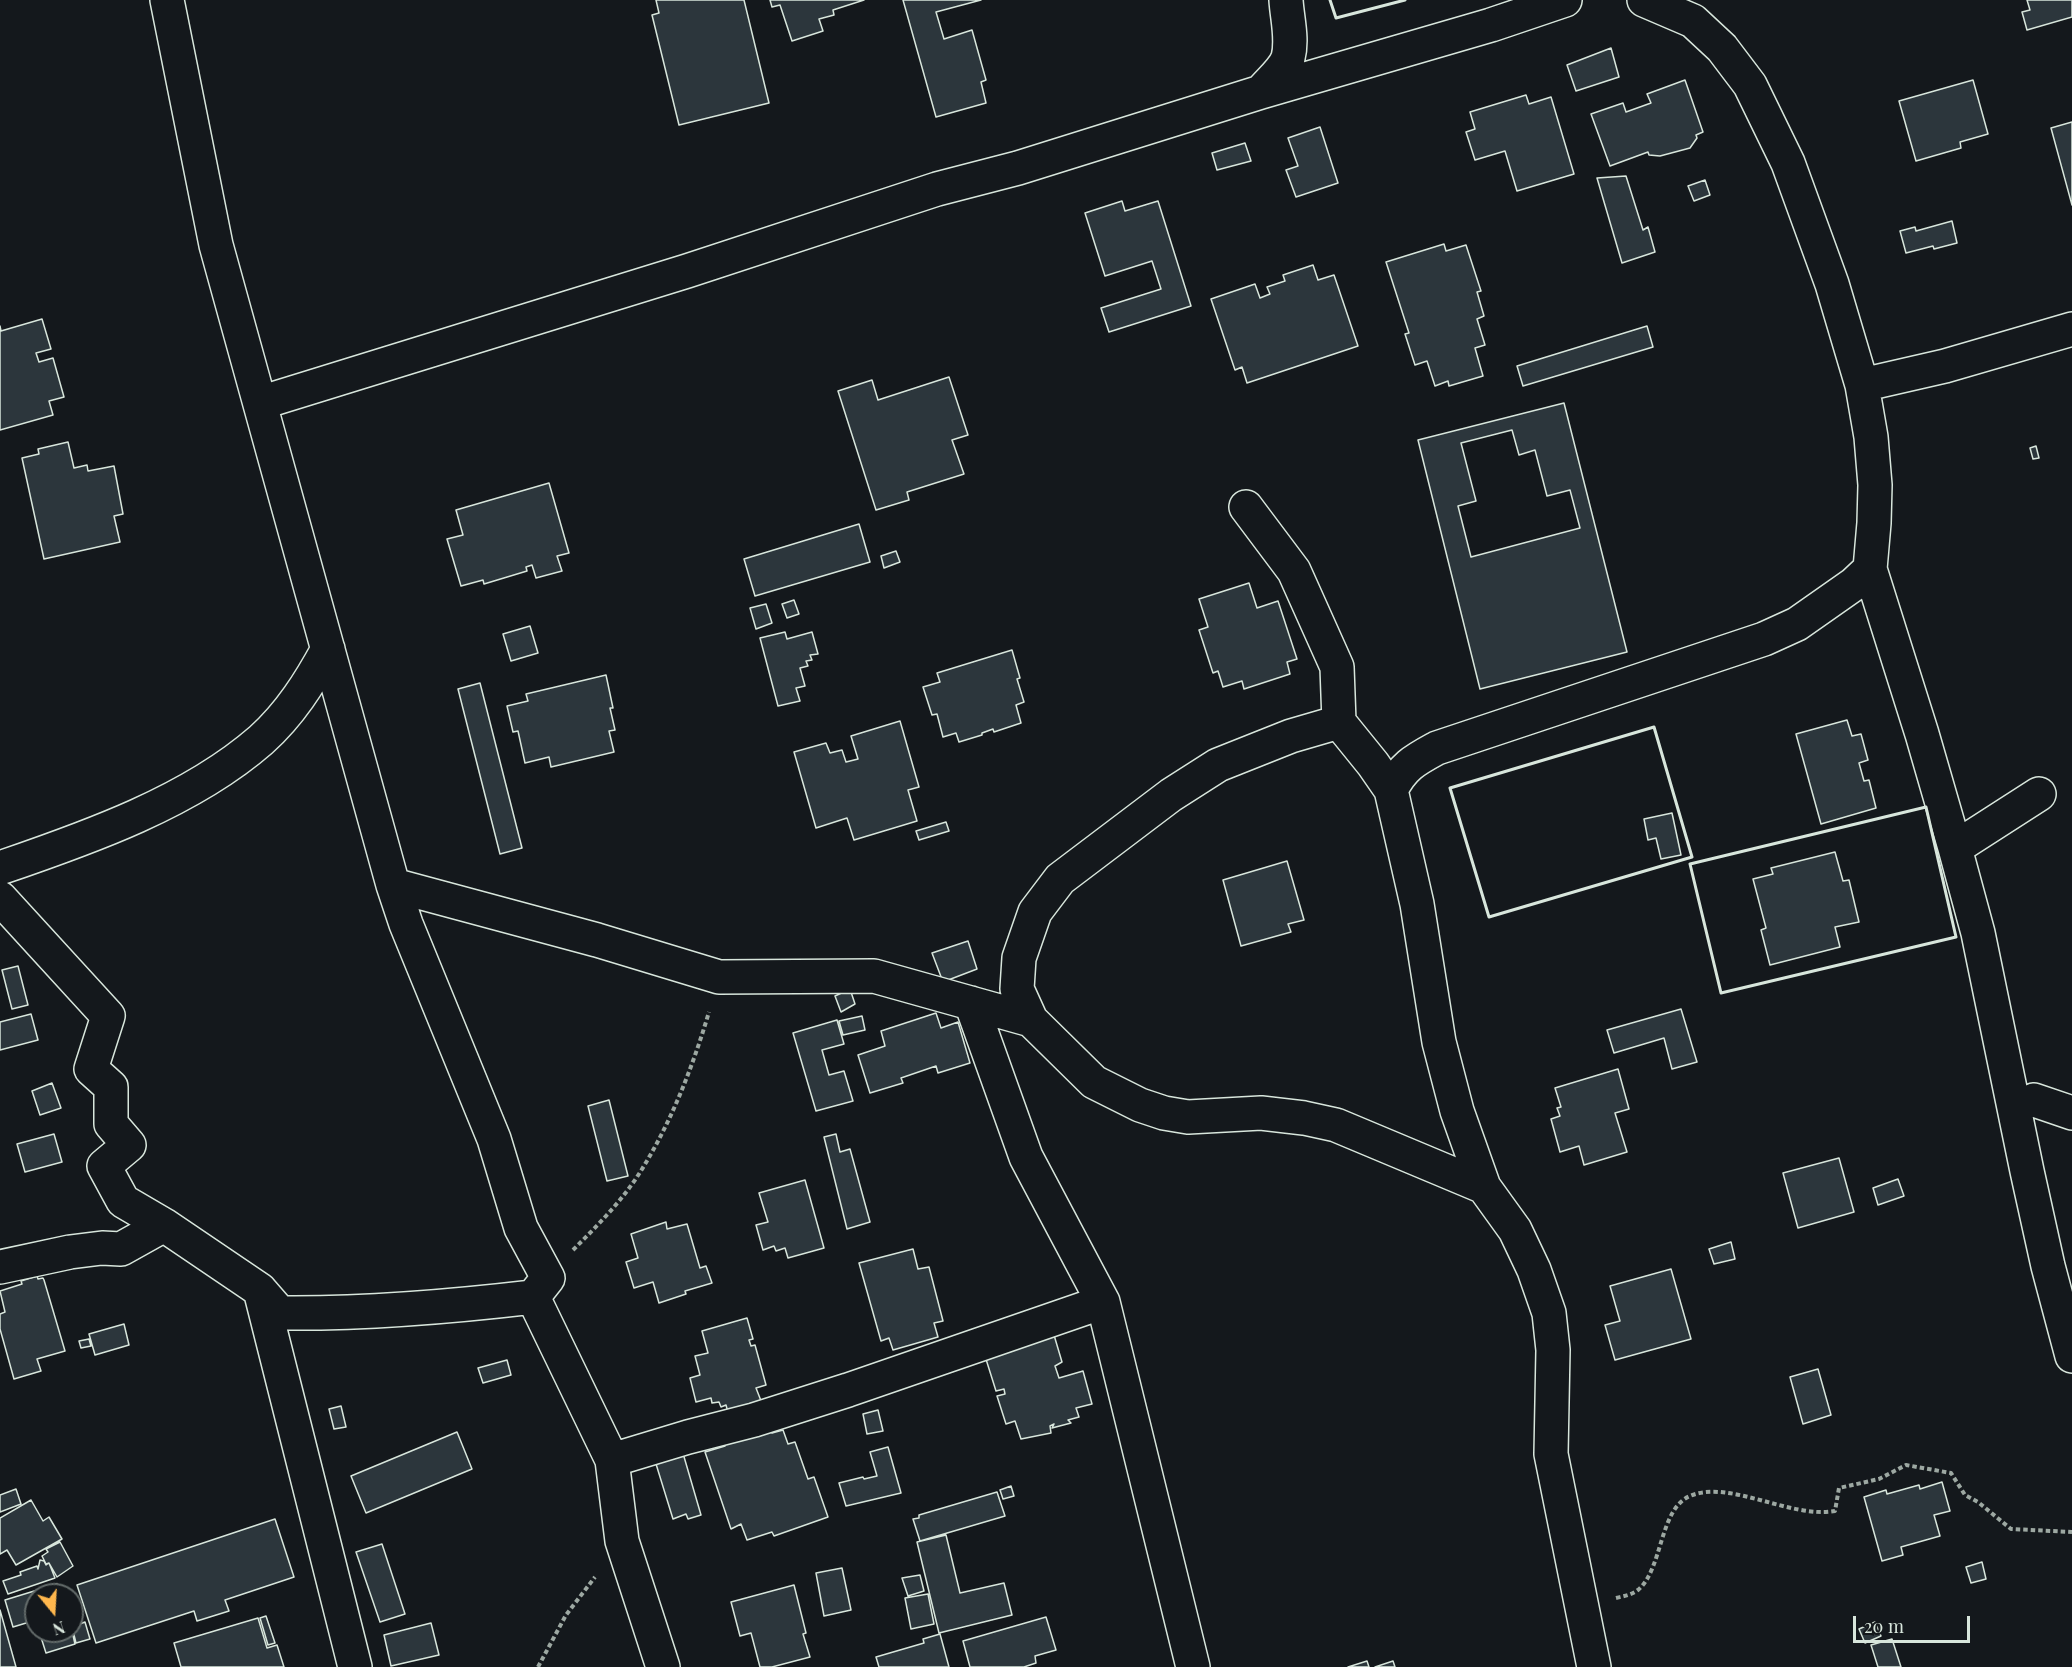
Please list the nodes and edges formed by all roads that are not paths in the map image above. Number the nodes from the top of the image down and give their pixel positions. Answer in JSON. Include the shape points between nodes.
{"nodes":[{"id":1,"x":167,"y":0,"type":"edge"},
{"id":2,"x":1286,"y":0,"type":"edge"},
{"id":3,"x":1565,"y":0,"type":"edge"},
{"id":4,"x":1644,"y":0,"type":"edge"},
{"id":5,"x":1261,"y":92,"type":"junction"},
{"id":6,"x":2072,"y":329,"type":"edge"},
{"id":7,"x":1862,"y":385,"type":"junction"},
{"id":8,"x":260,"y":403,"type":"junction"},
{"id":9,"x":1246,"y":507,"type":"dead end"},
{"id":10,"x":1870,"y":569,"type":"junction"},
{"id":11,"x":328,"y":648,"type":"junction"},
{"id":12,"x":1339,"y":722,"type":"junction"},
{"id":13,"x":1391,"y":790,"type":"junction"},
{"id":14,"x":2039,"y":794,"type":"dead end"},
{"id":15,"x":1955,"y":848,"type":"junction"},
{"id":16,"x":0,"y":868,"type":"edge"},
{"id":17,"x":393,"y":885,"type":"junction"},
{"id":18,"x":0,"y":898,"type":"edge"},
{"id":19,"x":971,"y":1003,"type":"junction"},
{"id":20,"x":1031,"y":1020,"type":"junction"},
{"id":21,"x":2034,"y":1100,"type":"dead end"},
{"id":22,"x":2072,"y":1113,"type":"edge"},
{"id":23,"x":1484,"y":1187,"type":"junction"},
{"id":24,"x":164,"y":1225,"type":"junction"},
{"id":25,"x":0,"y":1267,"type":"edge"},
{"id":26,"x":540,"y":1287,"type":"junction"},
{"id":27,"x":260,"y":1290,"type":"junction"},
{"id":28,"x":1103,"y":1302,"type":"junction"},
{"id":29,"x":2072,"y":1356,"type":"edge"},
{"id":30,"x":612,"y":1460,"type":"junction"},
{"id":31,"x":355,"y":1667,"type":"edge"},
{"id":32,"x":663,"y":1667,"type":"edge"},
{"id":33,"x":1193,"y":1667,"type":"edge"},
{"id":34,"x":1594,"y":1667,"type":"edge"}],
"edges":[{"from":1,"to":8,"type":"street","via":[[216,245]]},
{"from":2,"to":5,"type":"street","via":[[1288,58]]},
{"from":3,"to":5,"type":"street"},
{"from":4,"to":7,"type":"street","via":[[1693,21],[1722,48],[1750,85],[1788,163],[1832,284]]},
{"from":5,"to":8,"type":"street","via":[[937,189]]},
{"from":6,"to":7,"type":"street","via":[[1945,366]]},
{"from":7,"to":10,"type":"street","via":[[1875,485]]},
{"from":8,"to":11,"type":"street"},
{"from":9,"to":12,"type":"street","via":[[1294,572],[1337,667]]},
{"from":10,"to":13,"type":"street","via":[[1797,624],[1764,639],[1437,748],[1408,765]]},
{"from":10,"to":15,"type":"street"},
{"from":11,"to":16,"type":"street","via":[[307,687],[262,739],[236,760],[163,804]]},
{"from":11,"to":17,"type":"street"},
{"from":12,"to":13,"type":"street"},
{"from":12,"to":20,"type":"street","via":[[1218,765],[1171,795],[1060,879],[1035,912],[1019,958],[1017,989]]},
{"from":13,"to":23,"type":"street","via":[[1418,904],[1439,1042],[1457,1111]]},
{"from":14,"to":15,"type":"street"},
{"from":15,"to":29,"type":"street","via":[[1980,945],[2048,1266]]},
{"from":17,"to":19,"type":"street","via":[[719,977],[874,976]]},
{"from":17,"to":26,"type":"street","via":[[494,1139]]},
{"from":18,"to":24,"type":"street","via":[[108,1016],[91,1069],[111,1087],[111,1124],[129,1145],[104,1166],[123,1201]]},
{"from":19,"to":20,"type":"street"},
{"from":19,"to":28,"type":"street","via":[[1026,1157]]},
{"from":20,"to":23,"type":"street","via":[[1094,1082],[1140,1105],[1188,1117],[1261,1113],[1336,1125]]},
{"from":21,"to":22,"type":"street"},
{"from":23,"to":34,"type":"street","via":[[1515,1230],[1549,1313],[1553,1350],[1551,1454]]},
{"from":24,"to":25,"type":"street","via":[[121,1249],[70,1252]]},
{"from":24,"to":27,"type":"street"},
{"from":26,"to":27,"type":"street","via":[[434,1308],[342,1314],[280,1313]]},
{"from":26,"to":30,"type":"street"},
{"from":27,"to":31,"type":"street"},
{"from":28,"to":30,"type":"street","via":[[848,1390]]},
{"from":28,"to":33,"type":"street"},
{"from":30,"to":32,"type":"street","via":[[622,1541]]}]}
